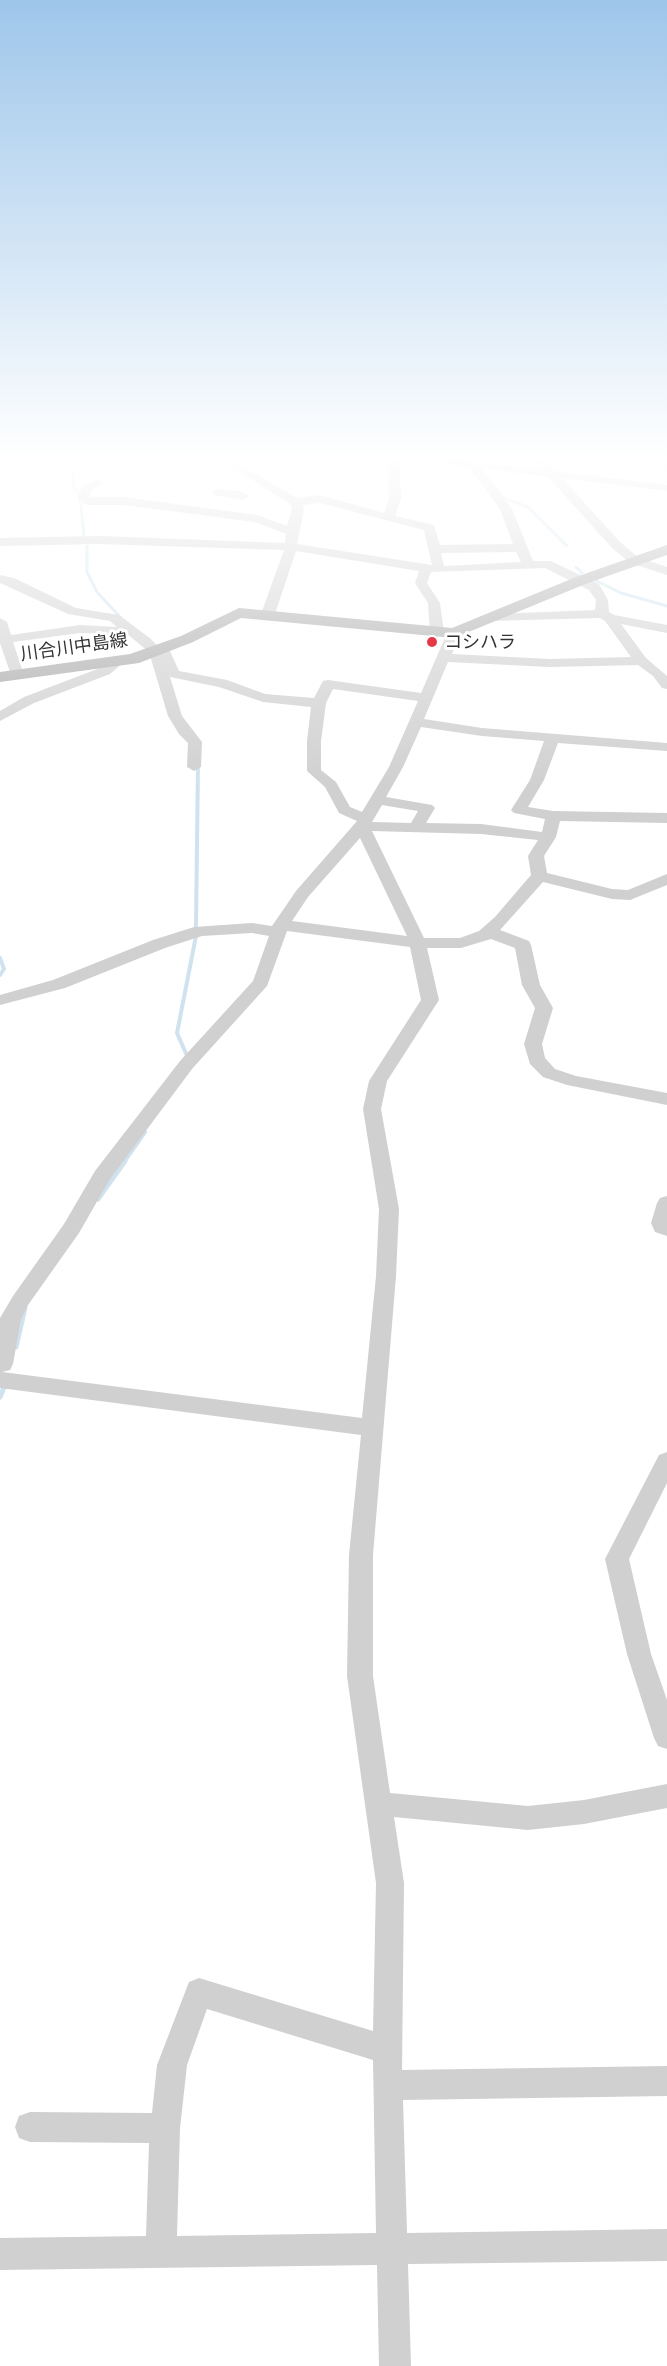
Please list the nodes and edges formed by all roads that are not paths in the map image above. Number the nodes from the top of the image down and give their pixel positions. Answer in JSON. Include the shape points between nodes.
{"nodes":[{"id":1,"x":284,"y":567,"type":"edge"},
{"id":2,"x":422,"y":567,"type":"edge"},
{"id":3,"x":471,"y":567,"type":"edge"},
{"id":4,"x":554,"y":567,"type":"edge"},
{"id":5,"x":615,"y":567,"type":"edge"},
{"id":6,"x":433,"y":569,"type":"junction"},
{"id":7,"x":582,"y":580,"type":"junction"},
{"id":8,"x":3,"y":583,"type":"edge"},
{"id":9,"x":268,"y":614,"type":"junction"},
{"id":10,"x":606,"y":616,"type":"junction"},
{"id":11,"x":494,"y":618,"type":"junction"},
{"id":12,"x":0,"y":622,"type":"edge"},
{"id":13,"x":667,"y":629,"type":"edge"},
{"id":14,"x":132,"y":632,"type":"junction"},
{"id":15,"x":437,"y":633,"type":"junction"},
{"id":16,"x":454,"y":633,"type":"junction"},
{"id":17,"x":7,"y":639,"type":"junction"},
{"id":18,"x":159,"y":650,"type":"junction"},
{"id":19,"x":444,"y":658,"type":"junction"},
{"id":20,"x":118,"y":661,"type":"junction"},
{"id":21,"x":641,"y":661,"type":"junction"},
{"id":22,"x":17,"y":675,"type":"junction"},
{"id":23,"x":0,"y":677,"type":"edge"},
{"id":24,"x":667,"y":685,"type":"edge"},
{"id":25,"x":427,"y":698,"type":"junction"},
{"id":26,"x":319,"y":703,"type":"junction"},
{"id":27,"x":0,"y":717,"type":"edge"},
{"id":28,"x":418,"y":722,"type":"junction"},
{"id":29,"x":553,"y":737,"type":"junction"},
{"id":30,"x":667,"y":747,"type":"edge"},
{"id":31,"x":194,"y":767,"type":"dead end"},
{"id":32,"x":377,"y":800,"type":"junction"},
{"id":33,"x":553,"y":816,"type":"junction"},
{"id":34,"x":667,"y":818,"type":"edge"},
{"id":35,"x":364,"y":823,"type":"junction"},
{"id":36,"x":416,"y":827,"type":"junction"},
{"id":37,"x":548,"y":837,"type":"junction"},
{"id":38,"x":539,"y":876,"type":"junction"},
{"id":39,"x":667,"y":879,"type":"edge"},
{"id":40,"x":280,"y":928,"type":"junction"},
{"id":41,"x":489,"y":932,"type":"junction"},
{"id":42,"x":418,"y":943,"type":"junction"},
{"id":43,"x":0,"y":1000,"type":"edge"},
{"id":44,"x":667,"y":1100,"type":"edge"},
{"id":45,"x":667,"y":1203,"type":"edge"},
{"id":46,"x":667,"y":1229,"type":"edge"},
{"id":47,"x":0,"y":1365,"type":"edge"},
{"id":48,"x":0,"y":1380,"type":"edge"},
{"id":49,"x":372,"y":1428,"type":"junction"},
{"id":50,"x":667,"y":1461,"type":"edge"},
{"id":51,"x":667,"y":1738,"type":"edge"},
{"id":52,"x":667,"y":1796,"type":"edge"},
{"id":53,"x":380,"y":1804,"type":"junction"},
{"id":54,"x":387,"y":2050,"type":"junction"},
{"id":55,"x":667,"y":2080,"type":"edge"},
{"id":56,"x":389,"y":2085,"type":"junction"},
{"id":57,"x":30,"y":2127,"type":"dead end"},
{"id":58,"x":165,"y":2128,"type":"junction"},
{"id":59,"x":667,"y":2245,"type":"edge"},
{"id":60,"x":391,"y":2248,"type":"junction"},
{"id":61,"x":161,"y":2251,"type":"junction"},
{"id":62,"x":0,"y":2254,"type":"edge"},
{"id":63,"x":395,"y":2366,"type":"edge"}],
"edges":[{"from":1,"to":9,"type":"street"},
{"from":2,"to":6,"type":"street"},
{"from":3,"to":6,"type":"street"},
{"from":4,"to":7,"type":"street"},
{"from":5,"to":7,"type":"main road","name":"川合川中島線"},
{"from":6,"to":15,"type":"street","via":[[421,583],[434,603]]},
{"from":7,"to":10,"type":"street","via":[[599,593]]},
{"from":7,"to":11,"type":"main road","name":"川合川中島線"},
{"from":8,"to":14,"type":"street","via":[[73,610],[114,618]]},
{"from":9,"to":15,"type":"main road","name":"川合川中島線"},
{"from":9,"to":18,"type":"main road","name":"川合川中島線","via":[[229,616],[216,626]]},
{"from":10,"to":11,"type":"street"},
{"from":10,"to":13,"type":"street"},
{"from":10,"to":21,"type":"street"},
{"from":11,"to":16,"type":"main road","name":"川合川中島線"},
{"from":12,"to":17,"type":"street"},
{"from":14,"to":17,"type":"street","via":[[80,629]]},
{"from":14,"to":18,"type":"street"},
{"from":15,"to":16,"type":"main road","name":"川合川中島線"},
{"from":16,"to":19,"type":"street"},
{"from":17,"to":22,"type":"street"},
{"from":18,"to":20,"type":"main road","name":"川合川中島線"},
{"from":18,"to":26,"type":"street","via":[[174,674],[222,683],[263,698]]},
{"from":18,"to":31,"type":"street","via":[[175,716],[195,742]]},
{"from":19,"to":21,"type":"street","via":[[550,663]]},
{"from":19,"to":25,"type":"street"},
{"from":20,"to":22,"type":"main road","name":"川合川中島線"},
{"from":20,"to":27,"type":"street","via":[[105,671],[29,700]]},
{"from":21,"to":24,"type":"street"},
{"from":22,"to":23,"type":"main road","name":"川合川中島線"},
{"from":25,"to":26,"type":"street","via":[[328,684]]},
{"from":25,"to":28,"type":"street"},
{"from":26,"to":35,"type":"street","via":[[314,771],[331,785],[344,810]]},
{"from":28,"to":29,"type":"street"},
{"from":28,"to":32,"type":"street"},
{"from":29,"to":30,"type":"street"},
{"from":29,"to":33,"type":"street","via":[[537,780],[519,810]]},
{"from":32,"to":35,"type":"street"},
{"from":32,"to":36,"type":"street","via":[[426,808]]},
{"from":33,"to":34,"type":"street"},
{"from":33,"to":37,"type":"street"},
{"from":35,"to":36,"type":"street"},
{"from":35,"to":40,"type":"street","via":[[302,894]]},
{"from":35,"to":42,"type":"street"},
{"from":36,"to":37,"type":"street"},
{"from":37,"to":38,"type":"street","via":[[536,856]]},
{"from":38,"to":39,"type":"street","via":[[630,895]]},
{"from":38,"to":41,"type":"street"},
{"from":40,"to":42,"type":"street"},
{"from":40,"to":43,"type":"street","via":[[200,931],[59,984]]},
{"from":40,"to":47,"type":"street","via":[[261,982],[186,1065],[102,1176],[72,1228],[20,1301],[10,1319]]},
{"from":41,"to":42,"type":"street","via":[[461,943]]},
{"from":41,"to":44,"type":"street","via":[[523,945],[531,985],[544,1008],[533,1044],[536,1060],[549,1073]]},
{"from":42,"to":49,"type":"street","via":[[430,1000],[378,1081],[372,1109],[388,1209]]},
{"from":45,"to":46,"type":"street","via":[[661,1223]]},
{"from":48,"to":49,"type":"street"},
{"from":49,"to":53,"type":"street","via":[[361,1555],[360,1676]]},
{"from":50,"to":51,"type":"street","via":[[617,1559],[639,1654]]},
{"from":52,"to":53,"type":"street","via":[[528,1818]]},
{"from":53,"to":54,"type":"street","via":[[390,1883]]},
{"from":54,"to":56,"type":"street"},
{"from":54,"to":58,"type":"street","via":[[199,1992],[172,2065]]},
{"from":55,"to":56,"type":"street"},
{"from":56,"to":60,"type":"street"},
{"from":57,"to":58,"type":"street"},
{"from":58,"to":61,"type":"street"},
{"from":59,"to":60,"type":"street"},
{"from":60,"to":61,"type":"street"},
{"from":60,"to":63,"type":"street"},
{"from":61,"to":62,"type":"street"}]}
